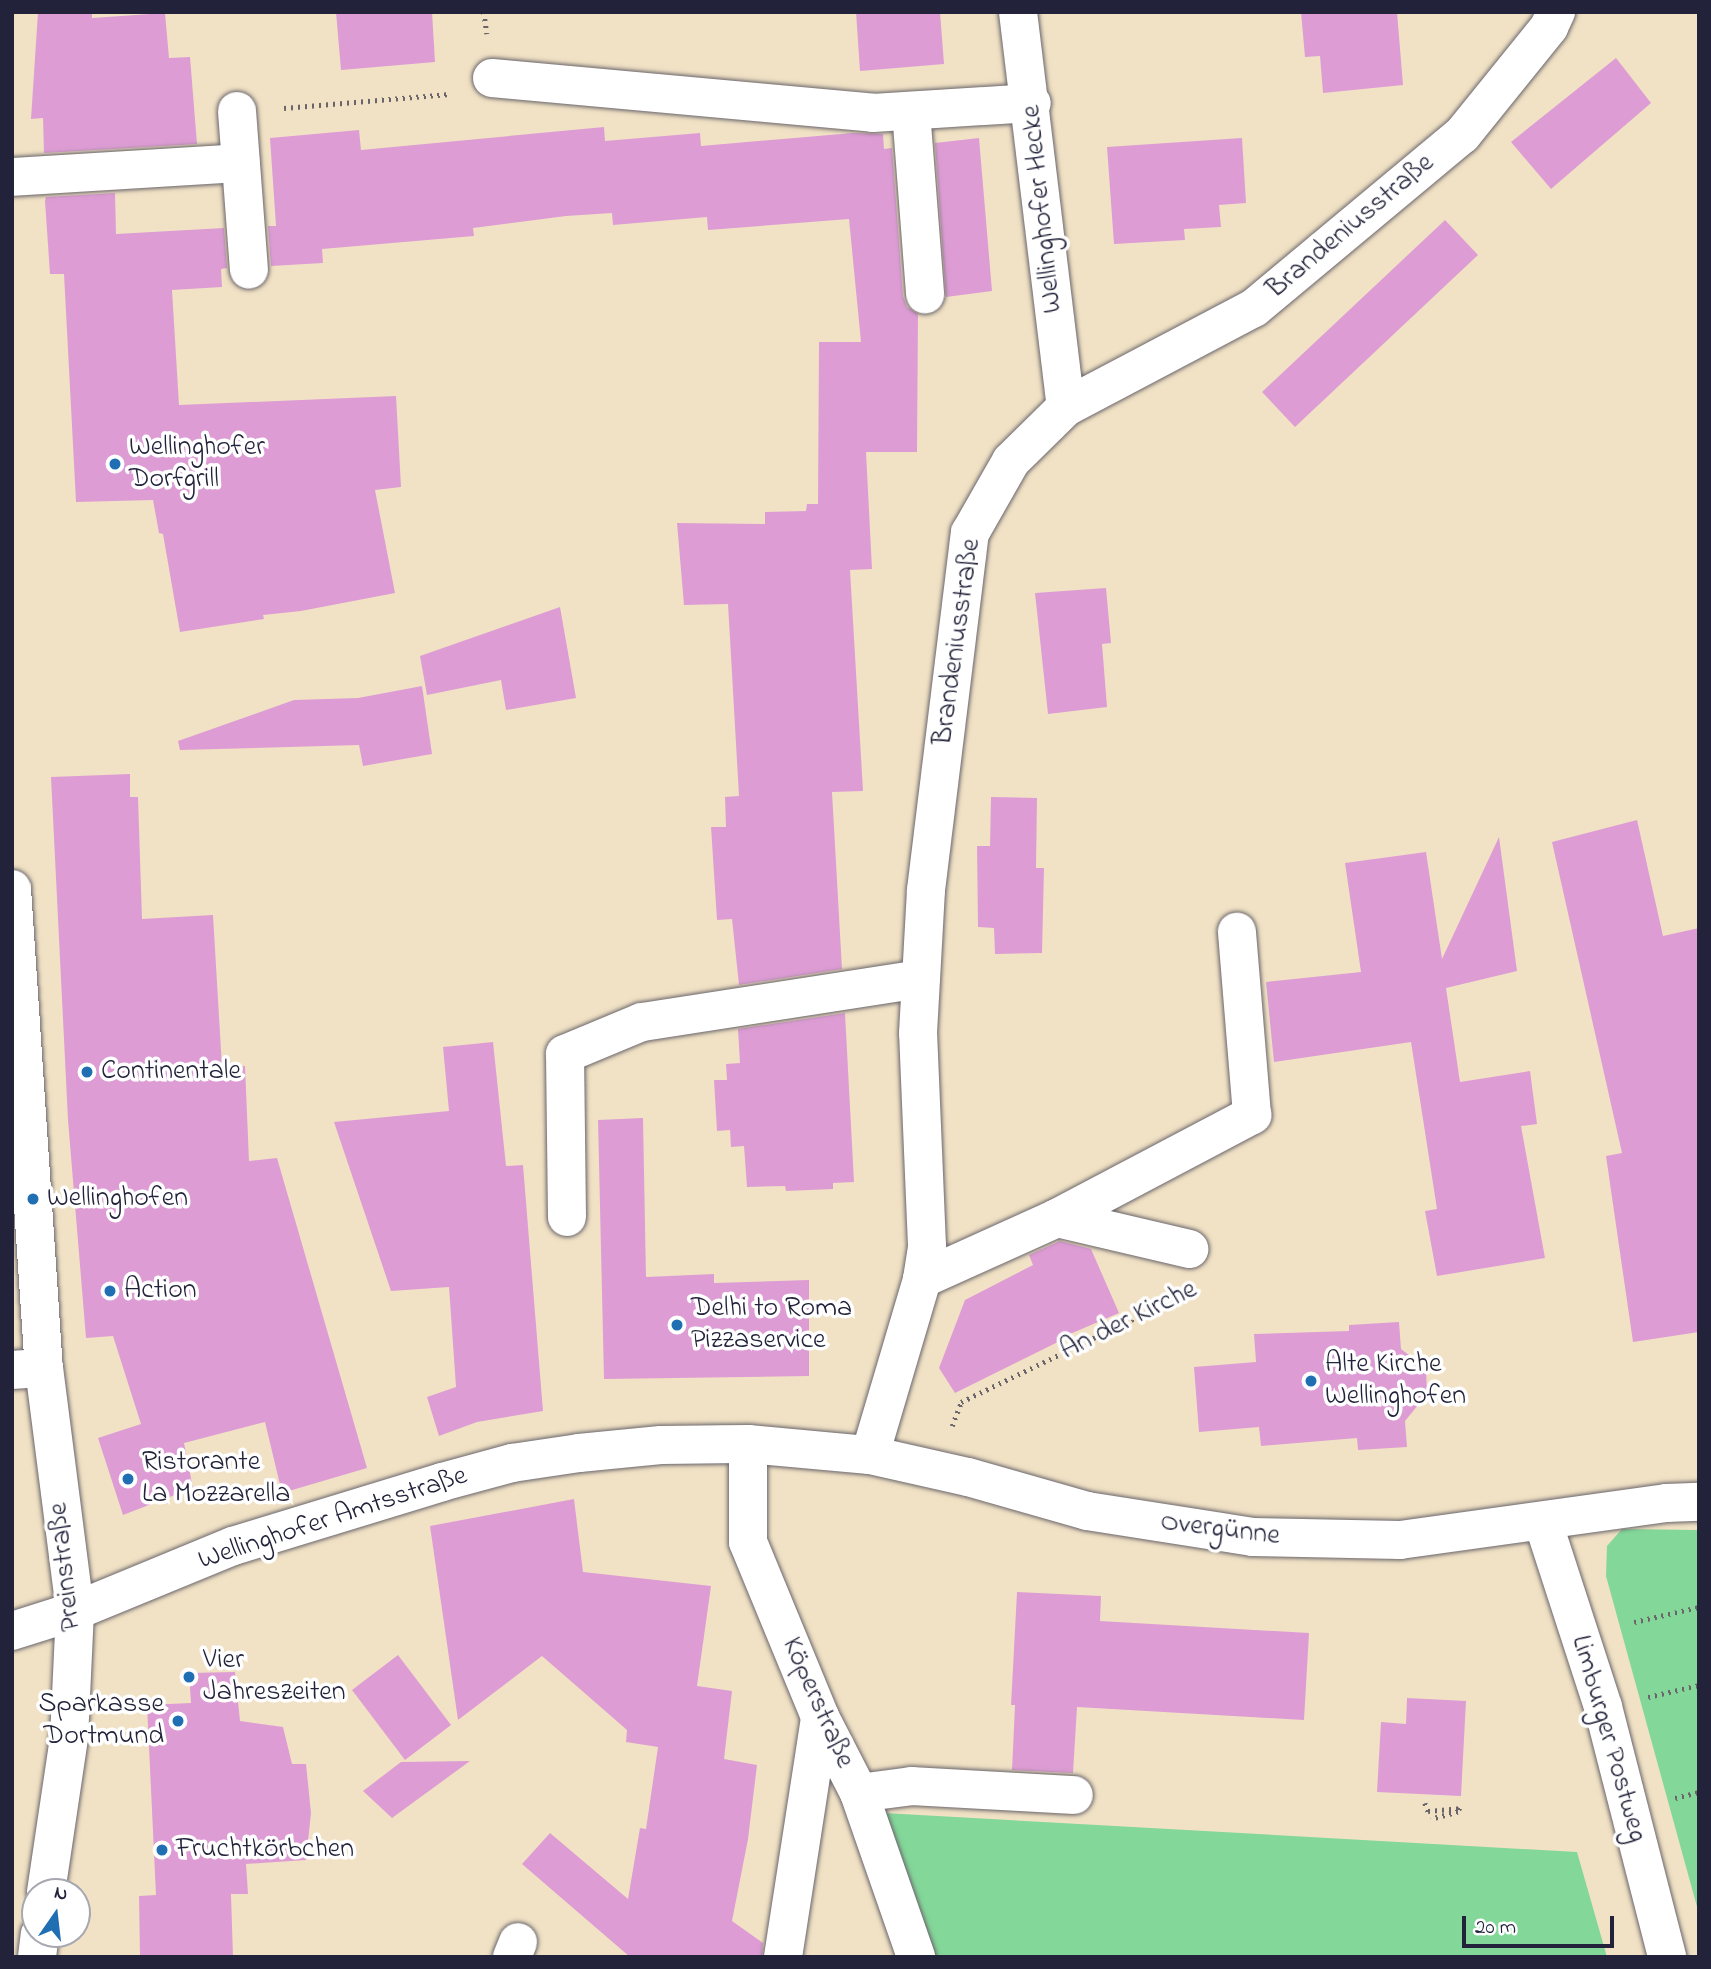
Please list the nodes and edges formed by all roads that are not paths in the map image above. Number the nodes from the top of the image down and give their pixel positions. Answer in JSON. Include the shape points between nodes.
{"nodes":[{"id":1,"x":1018,"y":12,"type":"edge"},
{"id":2,"x":1556,"y":12,"type":"edge"},
{"id":3,"x":492,"y":78,"type":"road end"},
{"id":4,"x":1032,"y":103,"type":"junction"},
{"id":5,"x":237,"y":111,"type":"dead end"},
{"id":6,"x":911,"y":111,"type":"junction"},
{"id":7,"x":241,"y":163,"type":"junction"},
{"id":8,"x":12,"y":177,"type":"edge"},
{"id":9,"x":249,"y":270,"type":"dead end"},
{"id":10,"x":925,"y":293,"type":"dead end"},
{"id":11,"x":1066,"y":407,"type":"junction"},
{"id":12,"x":12,"y":889,"type":"edge"},
{"id":13,"x":1237,"y":932,"type":"dead end"},
{"id":14,"x":921,"y":979,"type":"junction"},
{"id":15,"x":567,"y":1217,"type":"dead end"},
{"id":16,"x":1057,"y":1218,"type":"junction"},
{"id":17,"x":1189,"y":1248,"type":"road end"},
{"id":18,"x":922,"y":1279,"type":"junction"},
{"id":19,"x":28,"y":1369,"type":"edge"},
{"id":20,"x":748,"y":1444,"type":"junction"},
{"id":21,"x":870,"y":1455,"type":"junction"},
{"id":22,"x":1699,"y":1502,"type":"edge"},
{"id":23,"x":1543,"y":1522,"type":"junction"},
{"id":24,"x":75,"y":1611,"type":"junction"},
{"id":25,"x":12,"y":1631,"type":"edge"},
{"id":26,"x":820,"y":1717,"type":"junction"},
{"id":27,"x":859,"y":1793,"type":"junction"},
{"id":28,"x":1074,"y":1795,"type":"dead end"},
{"id":29,"x":48,"y":1878,"type":"edge"},
{"id":30,"x":783,"y":1957,"type":"edge"},
{"id":31,"x":916,"y":1957,"type":"edge"},
{"id":32,"x":1667,"y":1957,"type":"edge"}],
"edges":[{"from":1,"to":4,"type":"street","name":"Wellinghofer Hecke"},
{"from":2,"to":11,"type":"street","name":"Brandeniusstraße","via":[[1549,27],[1462,135],[1254,308]]},
{"from":3,"to":6,"type":"street","via":[[873,113]]},
{"from":4,"to":6,"type":"street"},
{"from":4,"to":11,"type":"street","name":"Wellinghofer Hecke"},
{"from":5,"to":7,"type":"street"},
{"from":6,"to":10,"type":"street"},
{"from":7,"to":8,"type":"street"},
{"from":7,"to":9,"type":"street"},
{"from":11,"to":14,"type":"street","name":"Brandeniusstraße","via":[[1011,461],[970,533],[926,890]]},
{"from":12,"to":19,"type":"street","name":"Preinstraße"},
{"from":13,"to":16,"type":"street","via":[[1252,1115]]},
{"from":14,"to":15,"type":"street","via":[[642,1022],[565,1054]]},
{"from":14,"to":18,"type":"street","name":"Brandeniusstraße","via":[[918,1033],[927,1245]]},
{"from":16,"to":17,"type":"street","name":"An der Kirche"},
{"from":16,"to":18,"type":"street"},
{"from":18,"to":21,"type":"street","name":"Brandeniusstraße"},
{"from":19,"to":24,"type":"street","name":"Preinstraße"},
{"from":20,"to":21,"type":"street","name":"Overgünne"},
{"from":20,"to":24,"type":"street","name":"Wellinghofer Amtsstraße","via":[[661,1445],[512,1463],[233,1546]]},
{"from":20,"to":26,"type":"street","name":"Köperstraße","via":[[748,1542]]},
{"from":21,"to":23,"type":"street","name":"Overgünne","via":[[1087,1511],[1253,1537],[1400,1540]]},
{"from":22,"to":23,"type":"street","name":"Overgünne"},
{"from":23,"to":32,"type":"street","name":"Limburger Postweg","via":[[1603,1707]]},
{"from":24,"to":25,"type":"street","name":"Wellinghofer Amtsstraße"},
{"from":24,"to":29,"type":"street","name":"Preinstraße","via":[[69,1738]]},
{"from":26,"to":27,"type":"street","name":"Köperstraße"},
{"from":26,"to":30,"type":"street"},
{"from":27,"to":28,"type":"street","via":[[912,1786]]},
{"from":27,"to":31,"type":"street","name":"Köperstraße"}]}
